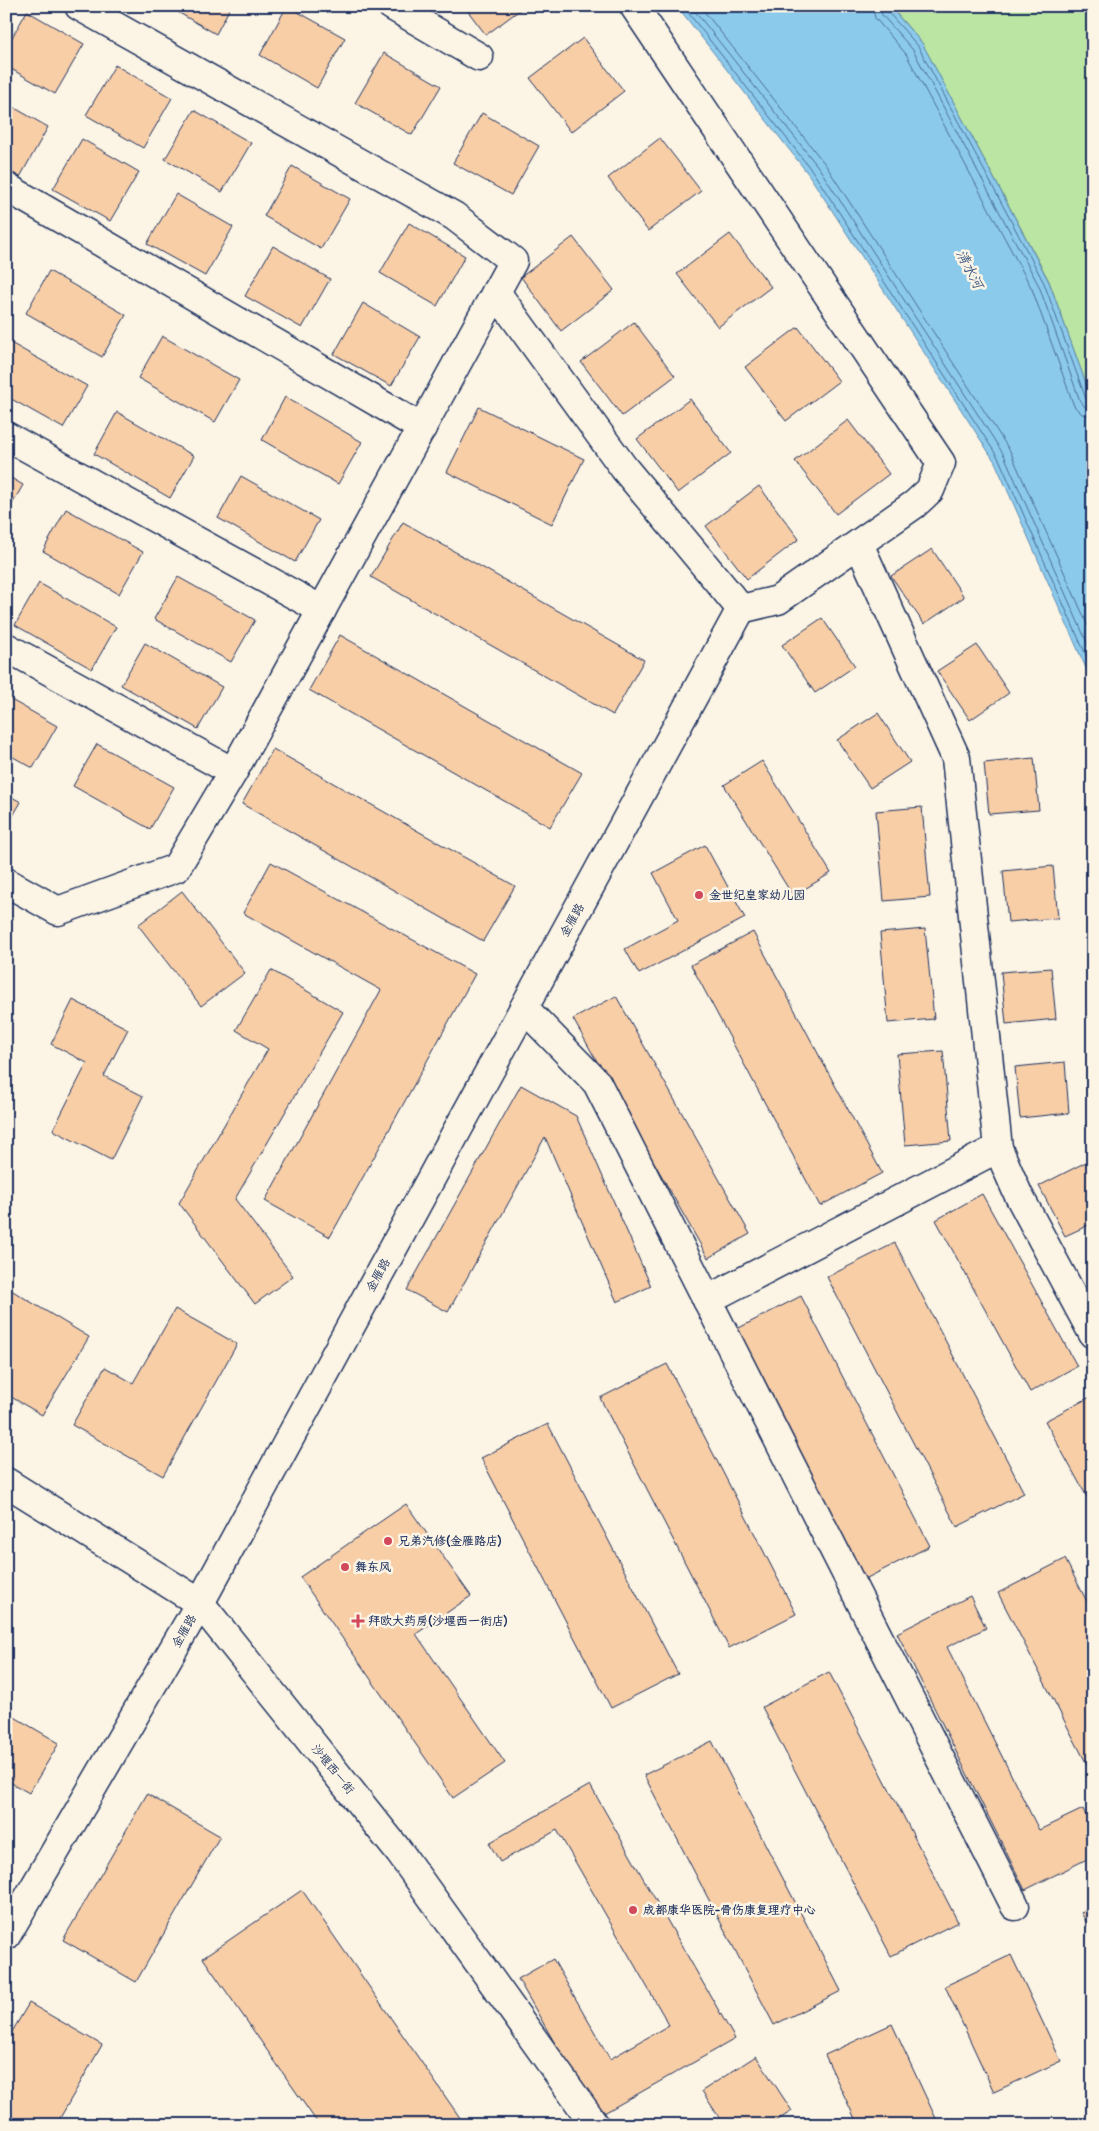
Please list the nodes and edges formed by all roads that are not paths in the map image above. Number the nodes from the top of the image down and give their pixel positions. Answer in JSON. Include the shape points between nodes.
{"nodes":[{"id":1,"x":79,"y":6,"type":"edge"},
{"id":2,"x":392,"y":6,"type":"edge"},
{"id":3,"x":634,"y":6,"type":"edge"},
{"id":4,"x":479,"y":57,"type":"dead end"},
{"id":5,"x":6,"y":187,"type":"edge"},
{"id":6,"x":496,"y":292,"type":"junction"},
{"id":7,"x":422,"y":428,"type":"junction"},
{"id":8,"x":6,"y":436,"type":"edge"},
{"id":9,"x":859,"y":544,"type":"junction"},
{"id":10,"x":322,"y":610,"type":"junction"},
{"id":11,"x":741,"y":610,"type":"junction"},
{"id":12,"x":6,"y":647,"type":"edge"},
{"id":13,"x":233,"y":772,"type":"junction"},
{"id":14,"x":6,"y":882,"type":"edge"},
{"id":15,"x":524,"y":1008,"type":"junction"},
{"id":16,"x":998,"y":1148,"type":"junction"},
{"id":17,"x":707,"y":1300,"type":"junction"},
{"id":18,"x":1093,"y":1334,"type":"edge"},
{"id":19,"x":6,"y":1482,"type":"edge"},
{"id":20,"x":200,"y":1603,"type":"junction"},
{"id":21,"x":1015,"y":1906,"type":"dead end"},
{"id":22,"x":6,"y":1936,"type":"edge"},
{"id":23,"x":595,"y":2125,"type":"edge"}],
"edges":[{"from":1,"to":6,"type":"street","via":[[454,216],[513,261]]},
{"from":2,"to":4,"type":"street"},
{"from":3,"to":9,"type":"street","via":[[942,463],[930,490],[916,504]]},
{"from":5,"to":7,"type":"street"},
{"from":6,"to":7,"type":"street"},
{"from":6,"to":11,"type":"street","via":[[624,468]]},
{"from":7,"to":10,"type":"street"},
{"from":8,"to":10,"type":"street"},
{"from":9,"to":11,"type":"street","via":[[778,600]]},
{"from":9,"to":16,"type":"street","via":[[956,758]]},
{"from":10,"to":13,"type":"street"},
{"from":11,"to":15,"type":"street","name":"金雁路"},
{"from":12,"to":13,"type":"street"},
{"from":13,"to":14,"type":"street","via":[[176,868],[58,911]]},
{"from":15,"to":17,"type":"street","via":[[596,1083]]},
{"from":15,"to":20,"type":"street","name":"金雁路"},
{"from":16,"to":17,"type":"street"},
{"from":16,"to":18,"type":"street","via":[[1018,1194]]},
{"from":17,"to":21,"type":"street"},
{"from":19,"to":20,"type":"street","name":"沙堰西一街"},
{"from":20,"to":22,"type":"street","name":"金雁路"},
{"from":20,"to":23,"type":"street","name":"沙堰西一街","via":[[400,1853]]}]}
